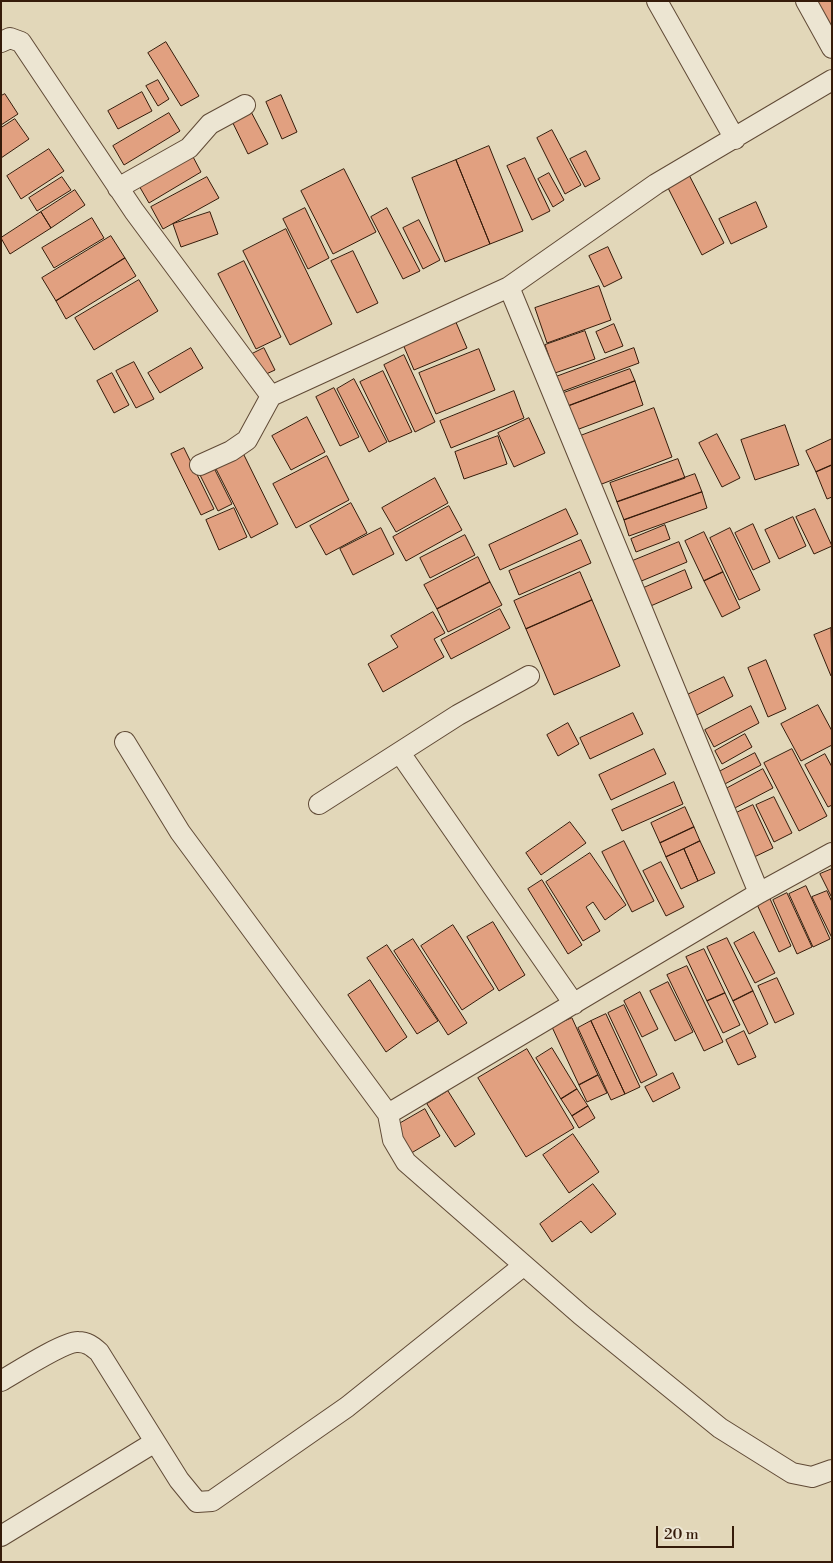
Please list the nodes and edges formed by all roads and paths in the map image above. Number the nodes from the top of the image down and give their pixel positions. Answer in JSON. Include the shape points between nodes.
{"nodes":[{"id":1,"x":657,"y":1,"type":"edge"},
{"id":2,"x":806,"y":1,"type":"edge"},
{"id":3,"x":1,"y":42,"type":"edge"},
{"id":4,"x":832,"y":48,"type":"edge"},
{"id":5,"x":832,"y":80,"type":"edge"},
{"id":6,"x":245,"y":105,"type":"dead end"},
{"id":7,"x":736,"y":139,"type":"junction"},
{"id":8,"x":118,"y":188,"type":"junction"},
{"id":9,"x":509,"y":287,"type":"junction"},
{"id":10,"x":270,"y":396,"type":"junction"},
{"id":11,"x":200,"y":465,"type":"dead end"},
{"id":12,"x":529,"y":676,"type":"dead end"},
{"id":13,"x":125,"y":742,"type":"dead end"},
{"id":14,"x":400,"y":753,"type":"junction"},
{"id":15,"x":320,"y":804,"type":"dead end"},
{"id":16,"x":832,"y":853,"type":"edge"},
{"id":17,"x":759,"y":893,"type":"junction"},
{"id":18,"x":574,"y":1004,"type":"junction"},
{"id":19,"x":388,"y":1114,"type":"junction"},
{"id":20,"x":523,"y":1266,"type":"junction"},
{"id":21,"x":1,"y":1381,"type":"edge"},
{"id":22,"x":155,"y":1442,"type":"junction"},
{"id":23,"x":832,"y":1470,"type":"edge"},
{"id":24,"x":1,"y":1536,"type":"edge"}],
"edges":[{"from":1,"to":7,"type":"street"},
{"from":2,"to":4,"type":"street"},
{"from":3,"to":8,"type":"street","via":[[10,38],[20,42]]},
{"from":5,"to":7,"type":"street"},
{"from":6,"to":8,"type":"street","via":[[210,124],[189,148]]},
{"from":7,"to":9,"type":"street","via":[[656,184]]},
{"from":8,"to":10,"type":"street"},
{"from":9,"to":10,"type":"street"},
{"from":9,"to":17,"type":"street"},
{"from":10,"to":11,"type":"street","via":[[247,440]]},
{"from":12,"to":14,"type":"street"},
{"from":13,"to":19,"type":"street","via":[[147,782],[186,839]]},
{"from":14,"to":15,"type":"street"},
{"from":14,"to":18,"type":"street"},
{"from":16,"to":17,"type":"street"},
{"from":17,"to":18,"type":"street"},
{"from":18,"to":19,"type":"street"},
{"from":19,"to":20,"type":"street","via":[[393,1140],[406,1162],[478,1222]]},
{"from":20,"to":22,"type":"street","via":[[347,1407],[212,1501],[197,1502]]},
{"from":20,"to":23,"type":"street","via":[[720,1428],[792,1472],[812,1477]]},
{"from":21,"to":22,"type":"street","via":[[76,1341],[90,1344],[99,1352]]},
{"from":22,"to":24,"type":"street"}]}
